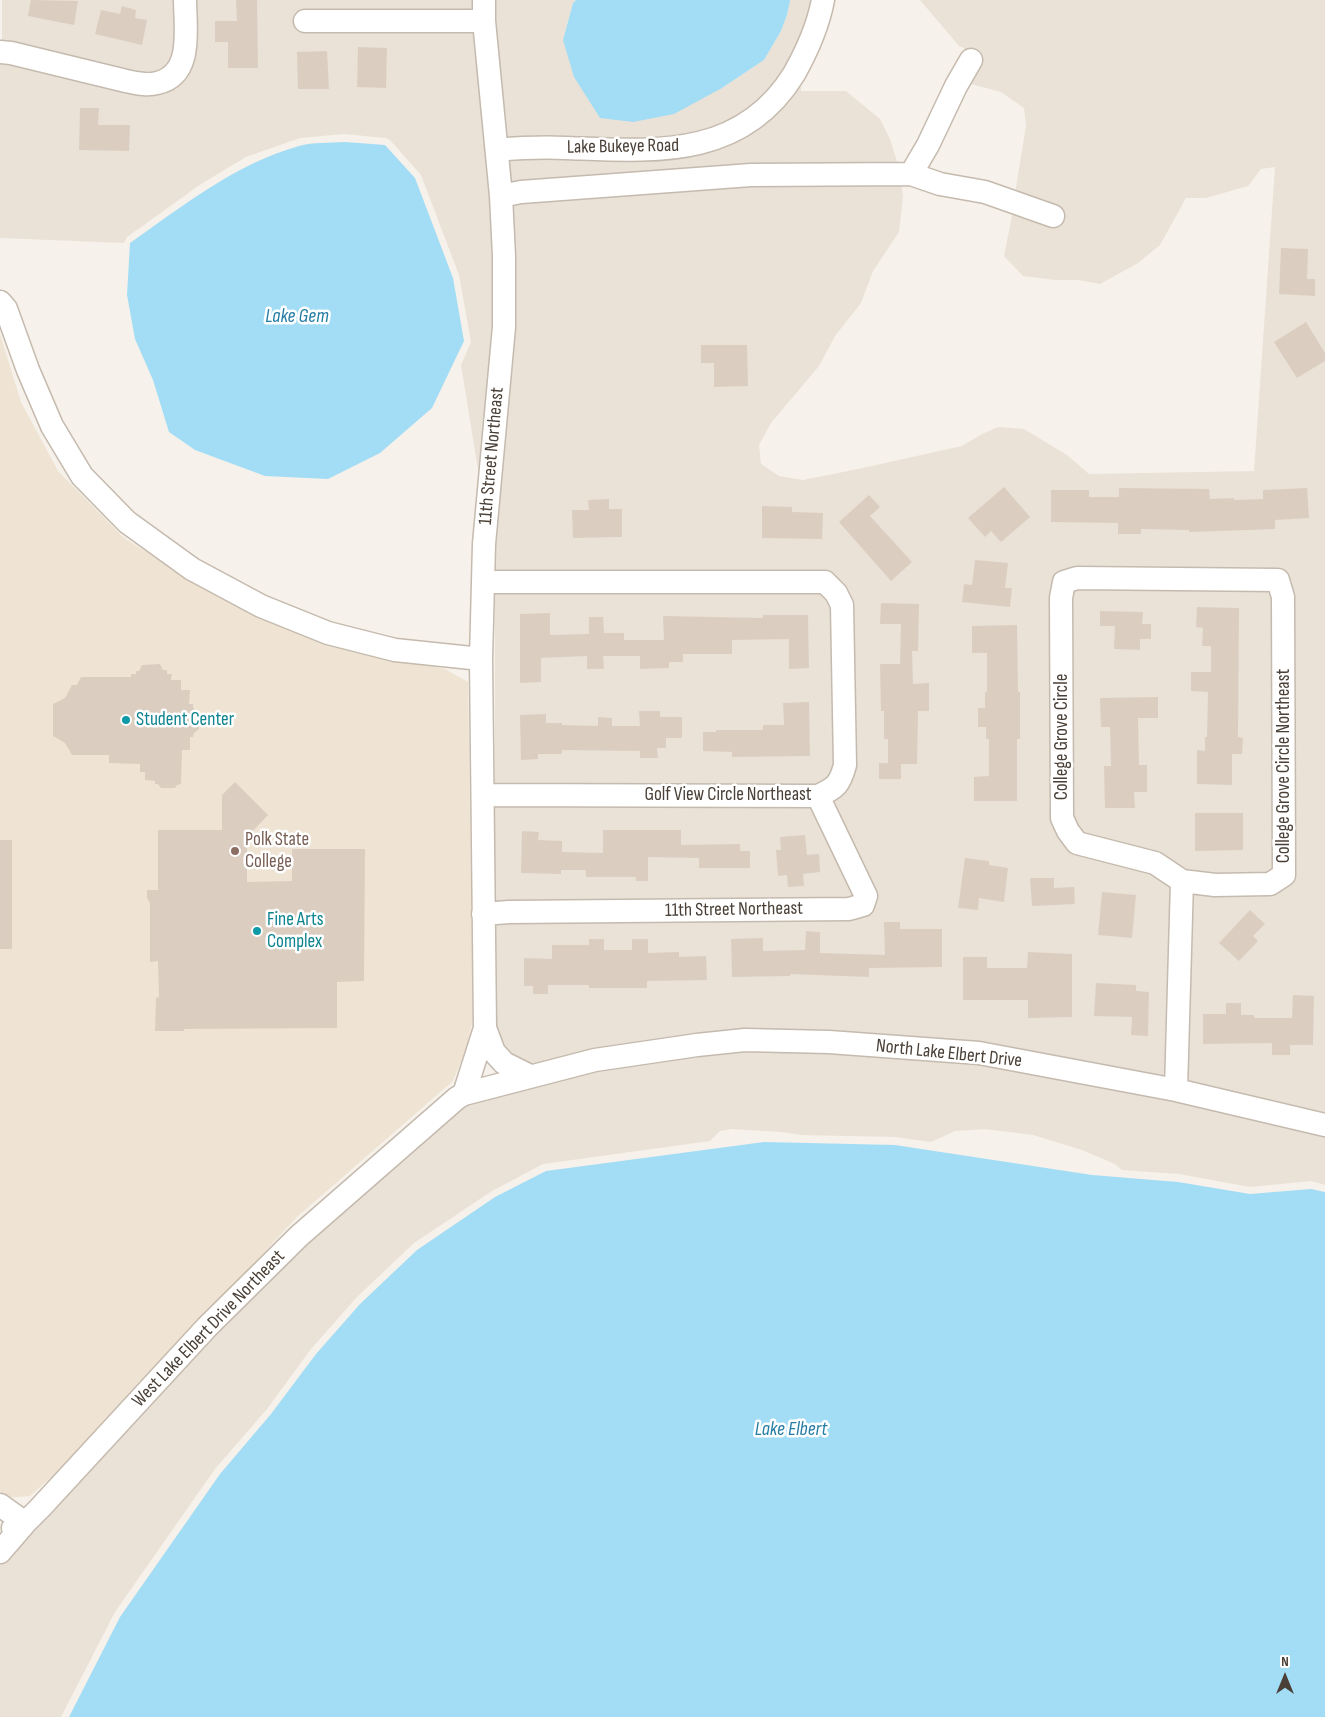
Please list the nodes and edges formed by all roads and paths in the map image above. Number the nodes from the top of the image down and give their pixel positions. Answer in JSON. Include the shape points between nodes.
{"nodes":[{"id":1,"x":185,"y":0,"type":"edge"},
{"id":2,"x":823,"y":0,"type":"edge"},
{"id":3,"x":484,"y":10,"type":"edge"},
{"id":4,"x":305,"y":22,"type":"dead end"},
{"id":5,"x":0,"y":52,"type":"edge"},
{"id":6,"x":971,"y":60,"type":"dead end"},
{"id":7,"x":497,"y":150,"type":"junction"},
{"id":8,"x":911,"y":174,"type":"junction"},
{"id":9,"x":501,"y":196,"type":"junction"},
{"id":10,"x":1053,"y":216,"type":"dead end"},
{"id":11,"x":0,"y":302,"type":"edge"},
{"id":12,"x":1131,"y":578,"type":"joint"},
{"id":13,"x":484,"y":582,"type":"junction"},
{"id":14,"x":481,"y":658,"type":"junction"},
{"id":15,"x":484,"y":795,"type":"junction"},
{"id":16,"x":818,"y":796,"type":"junction"},
{"id":17,"x":1182,"y":881,"type":"junction"},
{"id":18,"x":484,"y":914,"type":"junction"},
{"id":19,"x":485,"y":1028,"type":"junction"},
{"id":20,"x":530,"y":1076,"type":"junction"},
{"id":21,"x":1176,"y":1090,"type":"junction"},
{"id":22,"x":464,"y":1094,"type":"junction"},
{"id":23,"x":1325,"y":1125,"type":"edge"},
{"id":24,"x":0,"y":1504,"type":"edge"},
{"id":25,"x":25,"y":1523,"type":"junction"},
{"id":26,"x":0,"y":1534,"type":"edge"},
{"id":27,"x":0,"y":1552,"type":"edge"}],
"edges":[{"from":1,"to":5,"type":"street","via":[[182,62],[173,76],[156,84],[126,81]]},
{"from":2,"to":7,"type":"street","name":"Lake Bukeye Road","via":[[813,36],[787,84],[773,102],[741,127],[694,145],[669,149]]},
{"from":3,"to":4,"type":"street"},
{"from":3,"to":7,"type":"street","name":"11th Street Northeast"},
{"from":6,"to":8,"type":"street"},
{"from":7,"to":9,"type":"street","name":"11th Street Northeast"},
{"from":8,"to":9,"type":"street","via":[[752,175]]},
{"from":8,"to":10,"type":"street","via":[[940,184],[985,192]]},
{"from":9,"to":13,"type":"street","name":"11th Street Northeast","via":[[504,327],[484,544]]},
{"from":11,"to":14,"type":"street","via":[[6,309],[52,426],[82,476],[127,522],[192,570],[261,606],[328,632],[395,650]]},
{"from":12,"to":17,"type":"street","name":"College Grove Circle","via":[[1078,578],[1064,582],[1061,598],[1062,818],[1077,843],[1155,863]]},
{"from":12,"to":17,"type":"street","name":"College Grove Circle Northeast","via":[[1278,580],[1283,598],[1284,875],[1270,884],[1215,885]]},
{"from":13,"to":14,"type":"street","name":"11th Street Northeast"},
{"from":13,"to":16,"type":"street","name":"Golf View Circle Northeast","via":[[825,582],[842,604],[845,764],[833,789]]},
{"from":14,"to":15,"type":"street","name":"11th Street Northeast"},
{"from":15,"to":16,"type":"street","name":"Golf View Circle Northeast"},
{"from":15,"to":18,"type":"street","name":"11th Street Northeast"},
{"from":16,"to":18,"type":"street","name":"11th Street Northeast","via":[[866,896],[863,905],[849,909]]},
{"from":17,"to":21,"type":"street"},
{"from":18,"to":19,"type":"street","name":"11th Street Northeast"},
{"from":19,"to":20,"type":"street","via":[[499,1058]]},
{"from":19,"to":22,"type":"street","name":"11th Street Northeast"},
{"from":20,"to":21,"type":"street","name":"North Lake Elbert Drive","via":[[595,1060],[745,1040],[829,1042],[979,1053]]},
{"from":20,"to":22,"type":"street","name":"North Lake Elbert Drive"},
{"from":21,"to":23,"type":"street","name":"North Lake Elbert Drive"},
{"from":22,"to":25,"type":"street","name":"West Lake Elbert Drive Northeast","via":[[298,1236],[207,1327]]},
{"from":24,"to":25,"type":"street"},
{"from":25,"to":26,"type":"street"},
{"from":25,"to":27,"type":"street","name":"West Lake Elbert Drive Northeast"}]}
